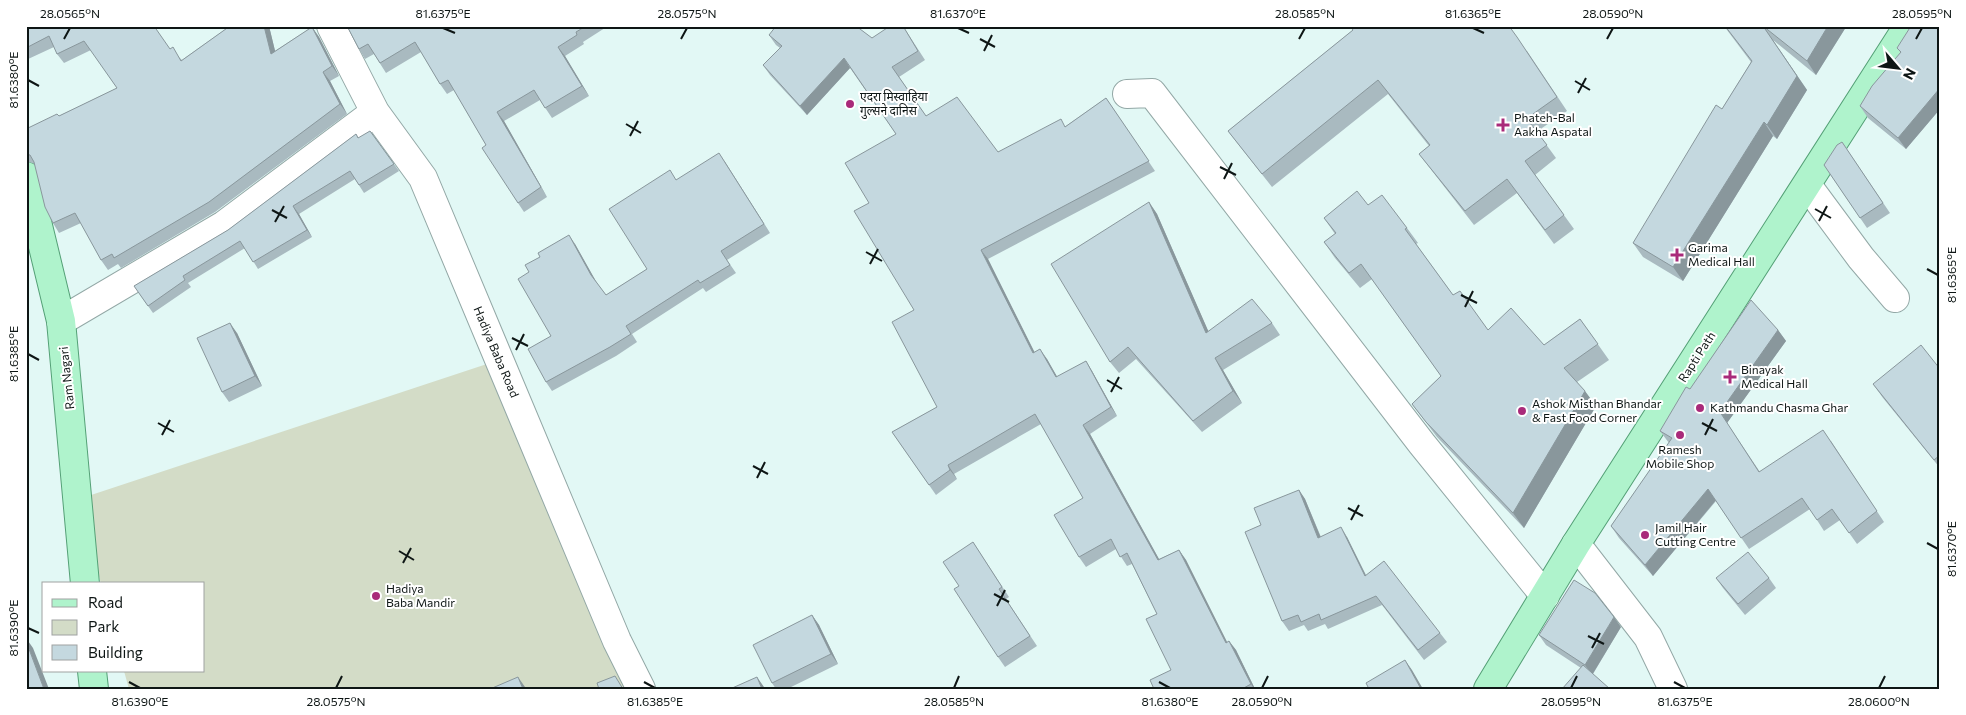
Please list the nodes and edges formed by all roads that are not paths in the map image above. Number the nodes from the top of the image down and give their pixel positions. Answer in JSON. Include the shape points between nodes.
{"nodes":[{"id":1,"x":331,"y":26,"type":"edge"},
{"id":2,"x":1908,"y":26,"type":"edge"},
{"id":3,"x":1127,"y":94,"type":"dead end"},
{"id":4,"x":375,"y":112,"type":"junction"},
{"id":5,"x":26,"y":176,"type":"edge"},
{"id":6,"x":1807,"y":185,"type":"junction"},
{"id":7,"x":1895,"y":298,"type":"dead end"},
{"id":8,"x":61,"y":322,"type":"junction"},
{"id":9,"x":1576,"y":544,"type":"junction"},
{"id":10,"x":85,"y":582,"type":"edge"},
{"id":11,"x":1545,"y":596,"type":"junction"},
{"id":12,"x":92,"y":672,"type":"edge"},
{"id":13,"x":94,"y":689,"type":"edge"},
{"id":14,"x":641,"y":689,"type":"edge"},
{"id":15,"x":1488,"y":689,"type":"edge"},
{"id":16,"x":1673,"y":689,"type":"edge"}],
"edges":[{"from":1,"to":4,"type":"street","name":"Hadiya Baba Road"},
{"from":2,"to":6,"type":"main road","name":"Rapti Path"},
{"from":3,"to":11,"type":"street","via":[[1152,93],[1422,444]]},
{"from":4,"to":8,"type":"street","via":[[224,225]]},
{"from":4,"to":14,"type":"street","name":"Hadiya Baba Road","via":[[423,178]]},
{"from":5,"to":8,"type":"main road","name":"Ram Nagari"},
{"from":6,"to":7,"type":"street"},
{"from":6,"to":9,"type":"main road","name":"Rapti Path"},
{"from":8,"to":10,"type":"main road","name":"Ram Nagari"},
{"from":9,"to":11,"type":"main road","name":"Rapti Path"},
{"from":9,"to":16,"type":"street","via":[[1648,637]]},
{"from":11,"to":15,"type":"main road","name":"Rapti Path"},
{"from":12,"to":13,"type":"main road"}]}
